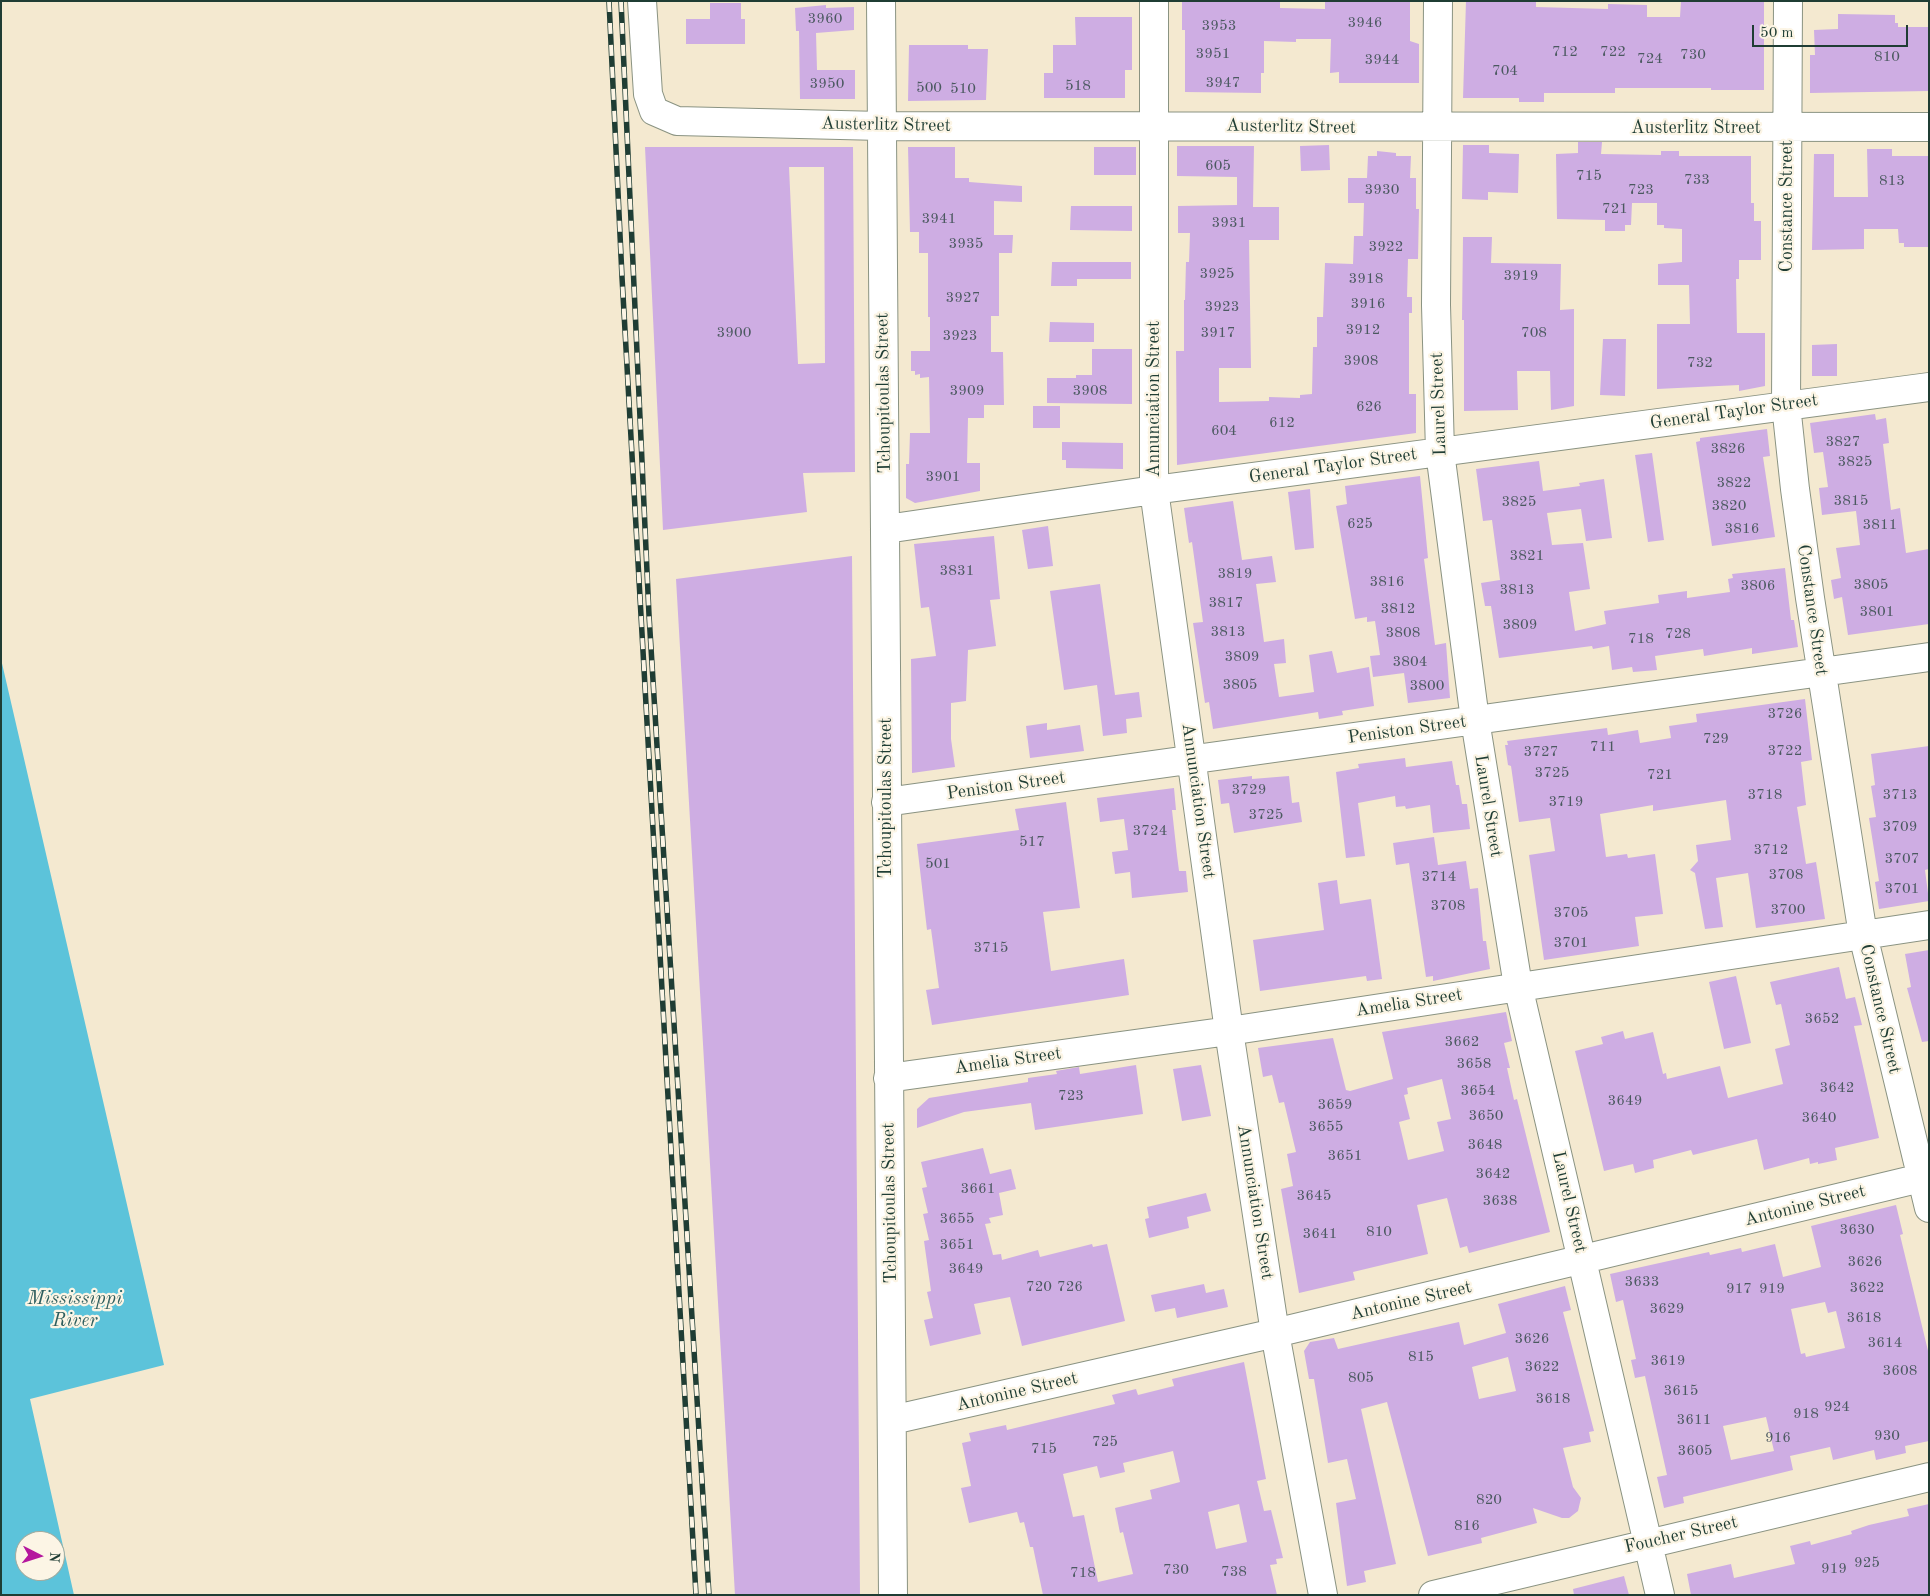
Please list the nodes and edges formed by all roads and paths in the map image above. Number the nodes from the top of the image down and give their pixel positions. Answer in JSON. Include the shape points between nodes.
{"nodes":[{"id":1,"x":642,"y":1,"type":"edge"},
{"id":2,"x":881,"y":1,"type":"edge"},
{"id":3,"x":1154,"y":1,"type":"edge"},
{"id":4,"x":1438,"y":1,"type":"edge"},
{"id":5,"x":1788,"y":1,"type":"edge"},
{"id":6,"x":1154,"y":125,"type":"junction"},
{"id":7,"x":881,"y":126,"type":"junction"},
{"id":8,"x":1929,"y":127,"type":"edge"},
{"id":9,"x":1438,"y":128,"type":"junction"},
{"id":10,"x":1787,"y":128,"type":"junction"},
{"id":11,"x":1929,"y":387,"type":"edge"},
{"id":12,"x":1786,"y":405,"type":"junction"},
{"id":13,"x":1440,"y":452,"type":"junction"},
{"id":14,"x":1154,"y":490,"type":"junction"},
{"id":15,"x":886,"y":529,"type":"junction"},
{"id":16,"x":1929,"y":657,"type":"edge"},
{"id":17,"x":1822,"y":672,"type":"junction"},
{"id":18,"x":1475,"y":720,"type":"junction"},
{"id":19,"x":1193,"y":760,"type":"junction"},
{"id":20,"x":886,"y":802,"type":"junction"},
{"id":21,"x":1929,"y":925,"type":"edge"},
{"id":22,"x":1863,"y":935,"type":"junction"},
{"id":23,"x":1518,"y":986,"type":"junction"},
{"id":24,"x":1229,"y":1030,"type":"junction"},
{"id":25,"x":888,"y":1078,"type":"junction"},
{"id":26,"x":1925,"y":1177,"type":"edge"},
{"id":27,"x":1929,"y":1208,"type":"edge"},
{"id":28,"x":1583,"y":1260,"type":"junction"},
{"id":29,"x":1275,"y":1333,"type":"junction"},
{"id":30,"x":892,"y":1420,"type":"junction"},
{"id":31,"x":1929,"y":1477,"type":"edge"},
{"id":32,"x":1648,"y":1543,"type":"junction"},
{"id":33,"x":893,"y":1595,"type":"edge"},
{"id":34,"x":1323,"y":1595,"type":"edge"},
{"id":35,"x":1433,"y":1595,"type":"edge"},
{"id":36,"x":1660,"y":1595,"type":"edge"}],
"edges":[{"from":1,"to":7,"type":"street","name":"Austerlitz Street","via":[[648,94],[654,111],[678,121]]},
{"from":2,"to":7,"type":"street","name":"Tchoupitoulas Street"},
{"from":3,"to":6,"type":"street","name":"Annunciation Street"},
{"from":4,"to":9,"type":"street","name":"Laurel Street"},
{"from":5,"to":10,"type":"street","name":"Constance Street"},
{"from":6,"to":7,"type":"street","name":"Austerlitz Street"},
{"from":6,"to":9,"type":"street","name":"Austerlitz Street"},
{"from":6,"to":14,"type":"street","name":"Annunciation Street"},
{"from":7,"to":15,"type":"street","name":"Tchoupitoulas Street"},
{"from":8,"to":10,"type":"street","name":"Austerlitz Street"},
{"from":9,"to":10,"type":"street","name":"Austerlitz Street"},
{"from":9,"to":13,"type":"street","name":"Laurel Street","via":[[1436,306]]},
{"from":10,"to":12,"type":"street","name":"Constance Street"},
{"from":11,"to":12,"type":"street","name":"General Taylor Street"},
{"from":12,"to":13,"type":"street","name":"General Taylor Street"},
{"from":12,"to":17,"type":"street","name":"Constance Street"},
{"from":13,"to":14,"type":"street","name":"General Taylor Street"},
{"from":13,"to":18,"type":"street","name":"Laurel Street"},
{"from":14,"to":15,"type":"street","name":"General Taylor Street"},
{"from":14,"to":19,"type":"street","name":"Annunciation Street"},
{"from":15,"to":20,"type":"street","name":"Tchoupitoulas Street"},
{"from":16,"to":17,"type":"street","name":"Peniston Street"},
{"from":17,"to":18,"type":"street","name":"Peniston Street"},
{"from":17,"to":22,"type":"street","name":"Constance Street"},
{"from":18,"to":19,"type":"street","name":"Peniston Street"},
{"from":18,"to":23,"type":"street","name":"Laurel Street"},
{"from":19,"to":20,"type":"street","name":"Peniston Street"},
{"from":19,"to":24,"type":"street","name":"Annunciation Street"},
{"from":20,"to":25,"type":"street","name":"Tchoupitoulas Street"},
{"from":21,"to":22,"type":"street","name":"Amelia Street"},
{"from":22,"to":23,"type":"street","name":"Amelia Street"},
{"from":22,"to":26,"type":"street","name":"Constance Street"},
{"from":23,"to":24,"type":"street","name":"Amelia Street"},
{"from":23,"to":28,"type":"street","name":"Laurel Street"},
{"from":24,"to":25,"type":"street","name":"Amelia Street"},
{"from":24,"to":29,"type":"street","name":"Annunciation Street"},
{"from":25,"to":30,"type":"street","name":"Tchoupitoulas Street"},
{"from":26,"to":27,"type":"street","name":"Constance Street"},
{"from":26,"to":28,"type":"street","name":"Antonine Street"},
{"from":28,"to":29,"type":"street","name":"Antonine Street"},
{"from":28,"to":32,"type":"street","name":"Laurel Street"},
{"from":29,"to":30,"type":"street","name":"Antonine Street"},
{"from":29,"to":34,"type":"street","name":"Annunciation Street"},
{"from":30,"to":33,"type":"street","name":"Tchoupitoulas Street"},
{"from":31,"to":32,"type":"street","name":"Foucher Street"},
{"from":32,"to":35,"type":"street","name":"Foucher Street"},
{"from":32,"to":36,"type":"street","name":"Laurel Street"}]}
